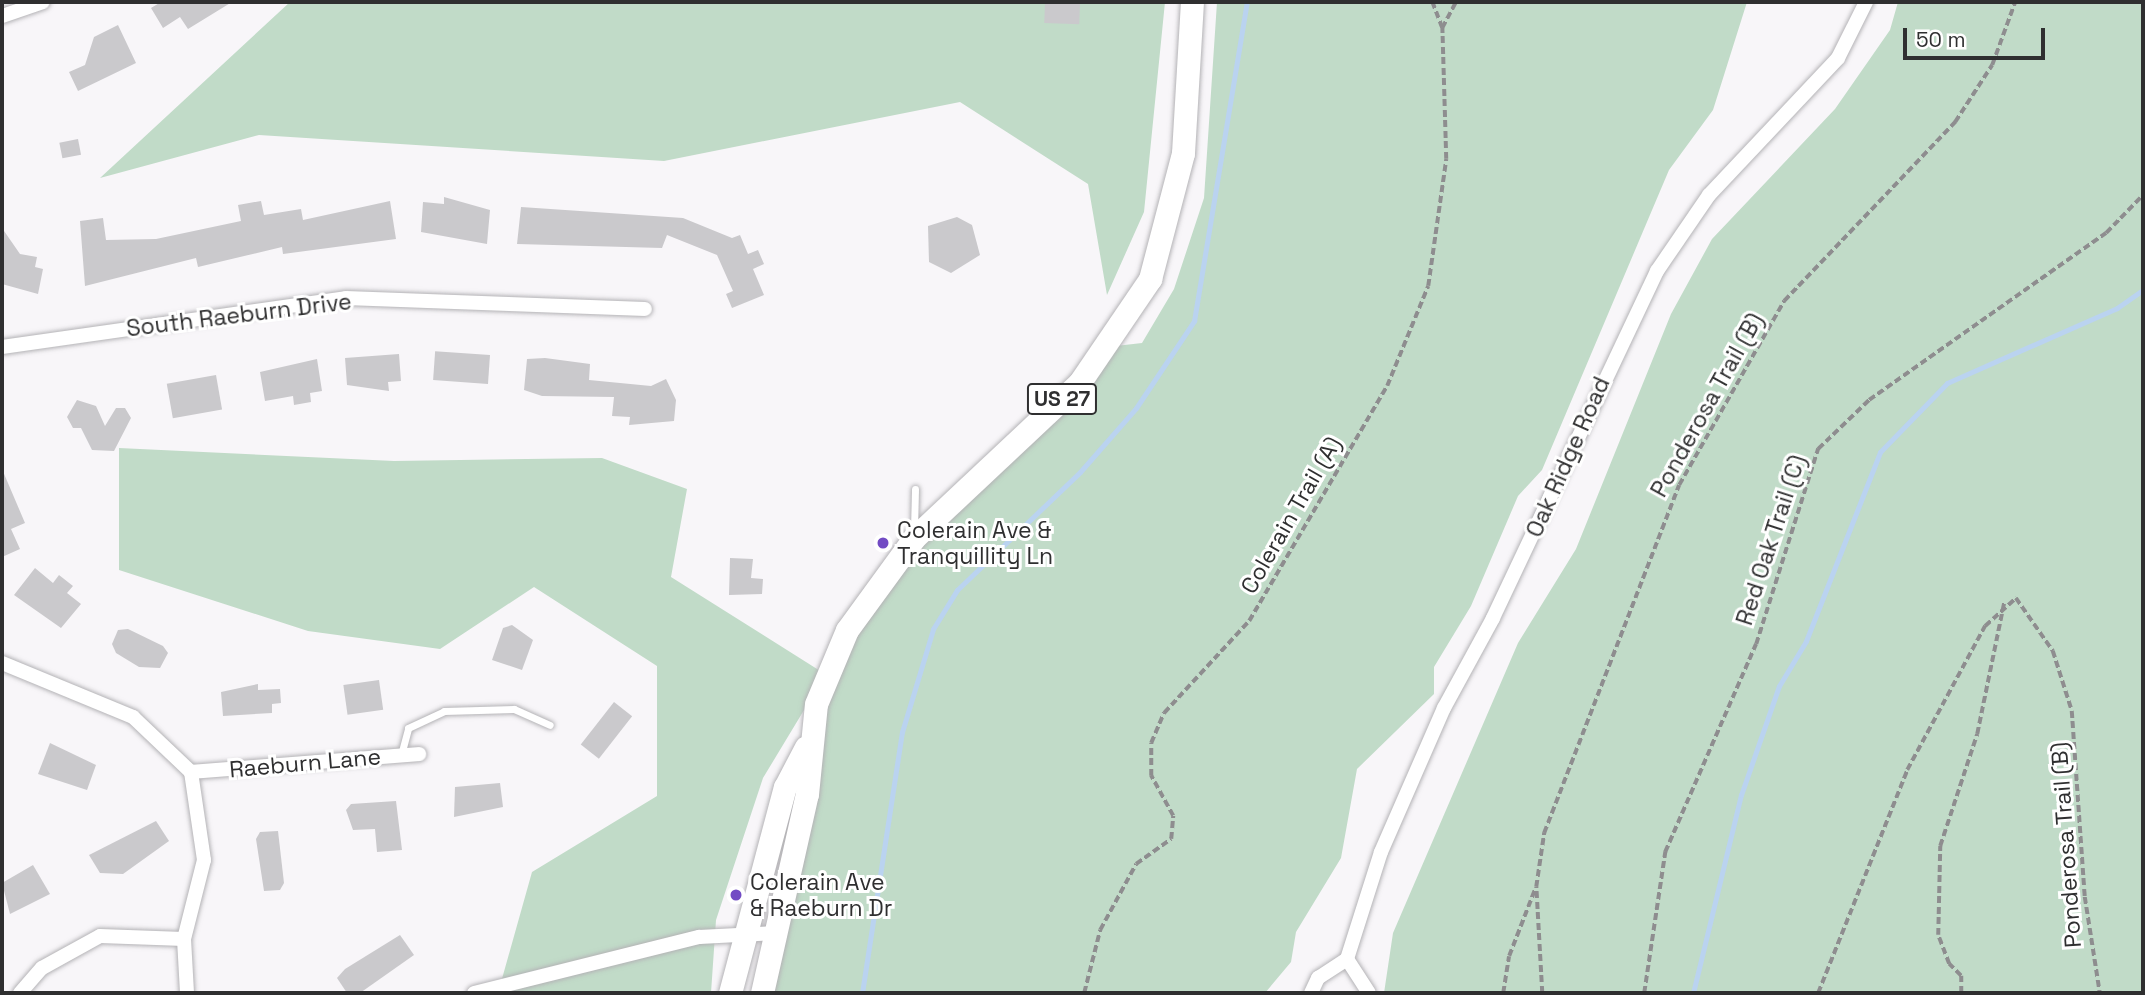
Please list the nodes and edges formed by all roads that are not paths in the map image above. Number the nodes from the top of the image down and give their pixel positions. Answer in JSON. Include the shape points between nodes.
{"nodes":[{"id":1,"x":43,"y":2,"type":"edge"},
{"id":2,"x":1192,"y":2,"type":"edge"},
{"id":3,"x":1866,"y":2,"type":"edge"},
{"id":4,"x":2,"y":16,"type":"edge"},
{"id":5,"x":645,"y":309,"type":"dead end"},
{"id":6,"x":2,"y":347,"type":"edge"},
{"id":7,"x":915,"y":489,"type":"dead end"},
{"id":8,"x":914,"y":538,"type":"junction"},
{"id":9,"x":2,"y":663,"type":"edge"},
{"id":10,"x":550,"y":725,"type":"dead end"},
{"id":11,"x":810,"y":738,"type":"junction"},
{"id":12,"x":419,"y":754,"type":"dead end"},
{"id":13,"x":401,"y":755,"type":"junction"},
{"id":14,"x":191,"y":772,"type":"junction"},
{"id":15,"x":777,"y":933,"type":"junction"},
{"id":16,"x":743,"y":934,"type":"junction"},
{"id":17,"x":184,"y":939,"type":"junction"},
{"id":18,"x":1347,"y":959,"type":"junction"},
{"id":19,"x":20,"y":993,"type":"edge"},
{"id":20,"x":187,"y":993,"type":"edge"},
{"id":21,"x":474,"y":993,"type":"edge"},
{"id":22,"x":730,"y":993,"type":"edge"},
{"id":23,"x":762,"y":993,"type":"edge"},
{"id":24,"x":1311,"y":993,"type":"edge"},
{"id":25,"x":1369,"y":993,"type":"edge"}],
"edges":[{"from":1,"to":4,"type":"street"},
{"from":2,"to":8,"type":"main road","number":"US 27","via":[[1183,153],[1150,279],[1080,382]]},
{"from":3,"to":18,"type":"street","name":"Oak Ridge Road","via":[[1838,58],[1709,195],[1657,271],[1493,618],[1444,708],[1381,852]]},
{"from":5,"to":6,"type":"street","name":"South Raeburn Drive","via":[[346,298]]},
{"from":7,"to":8,"type":"lane"},
{"from":8,"to":11,"type":"main road","number":"US 27","via":[[847,630],[825,674]]},
{"from":9,"to":14,"type":"street","via":[[132,717]]},
{"from":10,"to":13,"type":"lane","via":[[514,709],[444,711],[408,728]]},
{"from":11,"to":15,"type":"main road","number":"US 27","via":[[807,794]]},
{"from":11,"to":16,"type":"main road","number":"US 27","via":[[785,787]]},
{"from":12,"to":13,"type":"street","name":"Raeburn Lane"},
{"from":13,"to":14,"type":"street","name":"Raeburn Lane"},
{"from":14,"to":17,"type":"street","via":[[204,860]]},
{"from":15,"to":16,"type":"street"},
{"from":15,"to":23,"type":"main road","number":"US 27"},
{"from":16,"to":21,"type":"street","via":[[699,936]]},
{"from":16,"to":22,"type":"main road","number":"US 27"},
{"from":17,"to":19,"type":"street","via":[[100,936],[42,968]]},
{"from":17,"to":20,"type":"street"},
{"from":18,"to":24,"type":"street","via":[[1318,978]]},
{"from":18,"to":25,"type":"street"}]}
